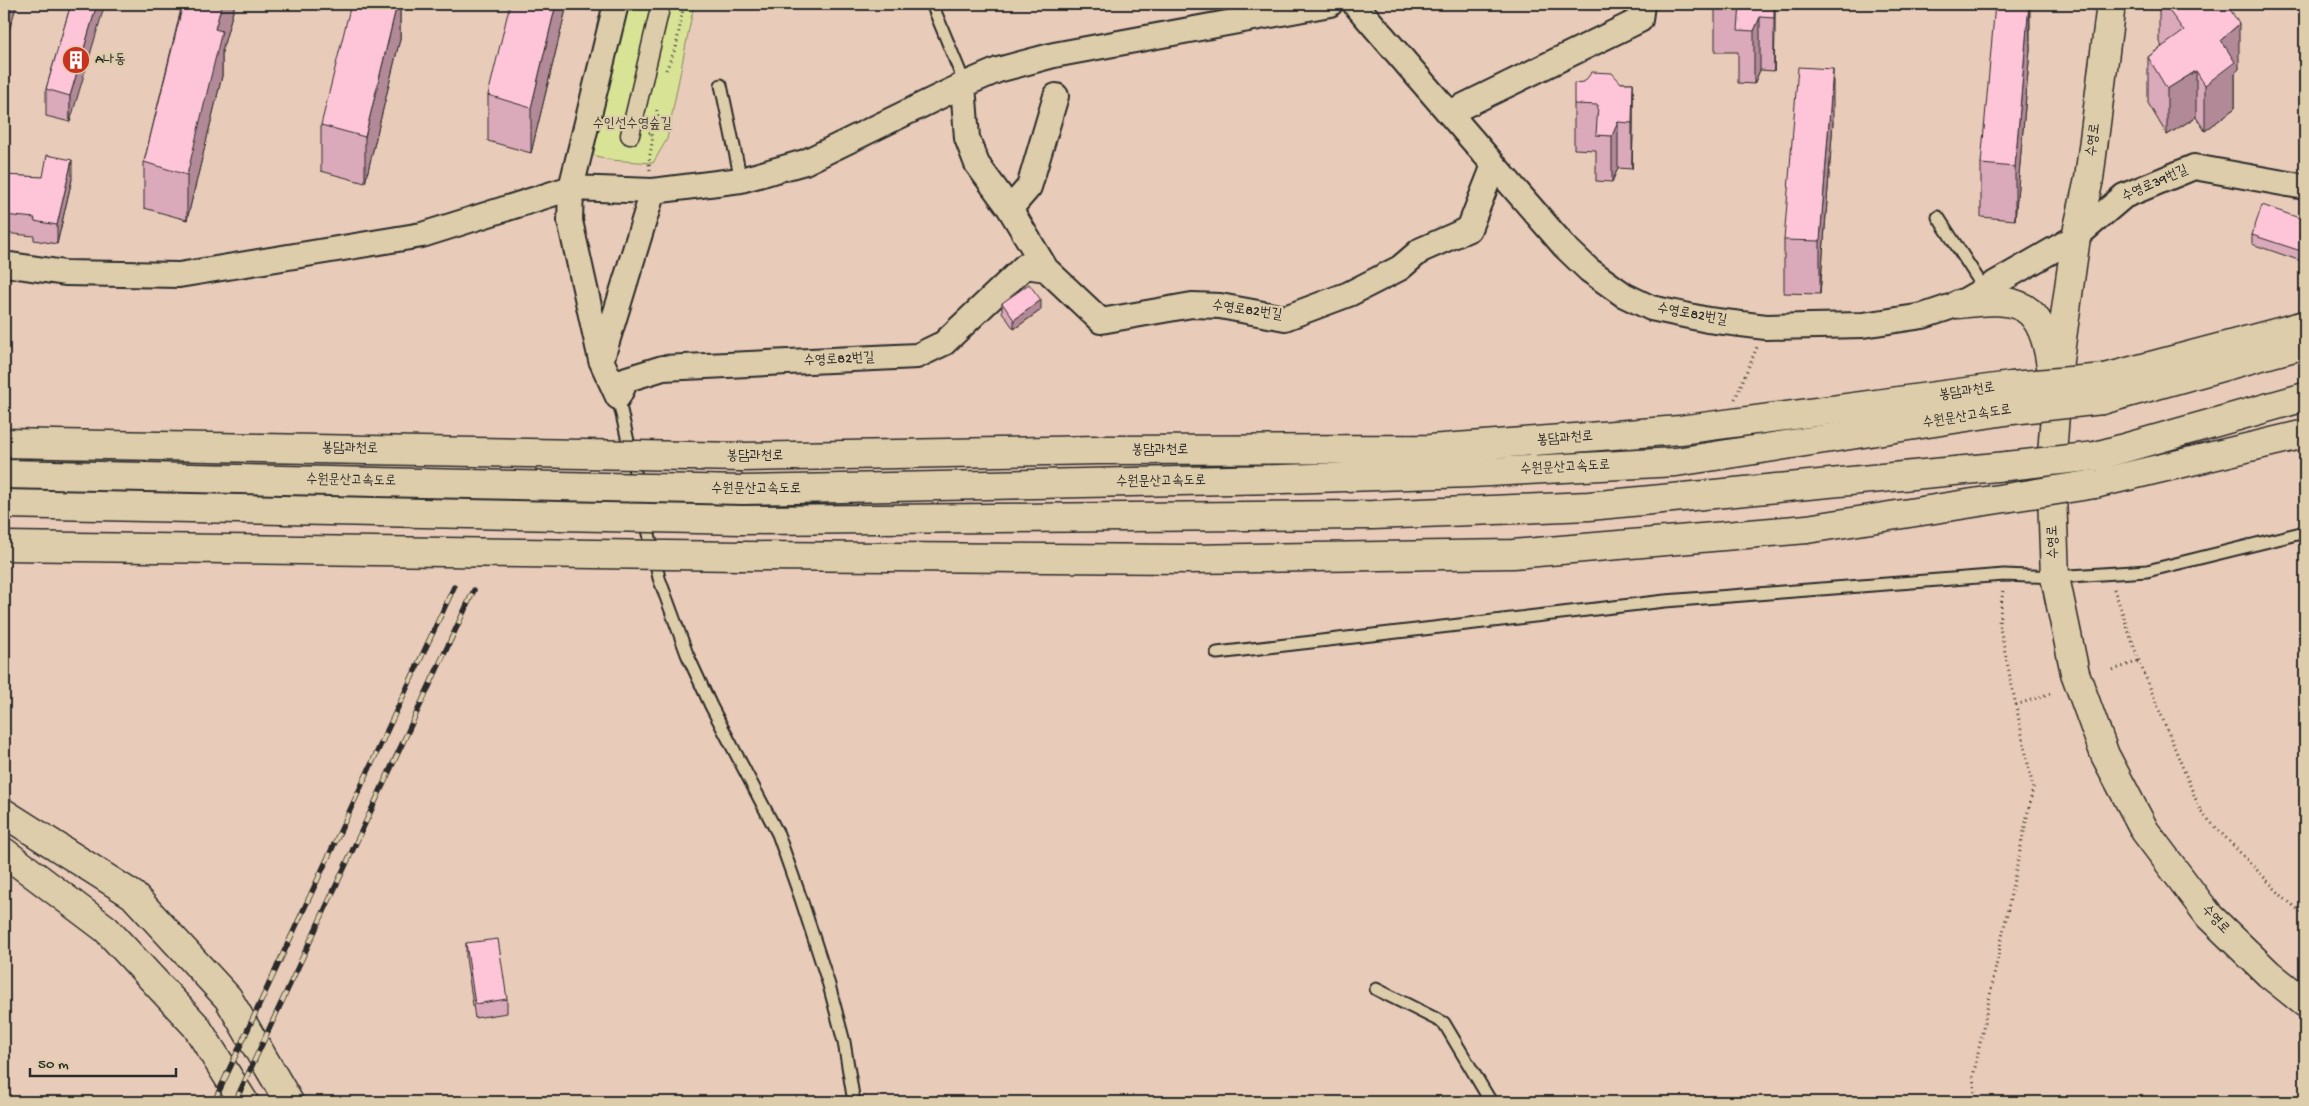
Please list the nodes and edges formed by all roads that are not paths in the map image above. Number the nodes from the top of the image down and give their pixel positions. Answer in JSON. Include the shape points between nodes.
{"nodes":[{"id":1,"x":616,"y":4,"type":"edge"},
{"id":2,"x":661,"y":4,"type":"edge"},
{"id":3,"x":932,"y":4,"type":"edge"},
{"id":4,"x":1330,"y":4,"type":"edge"},
{"id":5,"x":1355,"y":4,"type":"edge"},
{"id":6,"x":1642,"y":4,"type":"edge"},
{"id":7,"x":2111,"y":4,"type":"edge"},
{"id":8,"x":721,"y":85,"type":"dead end"},
{"id":9,"x":962,"y":85,"type":"junction"},
{"id":10,"x":1056,"y":96,"type":"dead end"},
{"id":11,"x":1449,"y":113,"type":"junction"},
{"id":12,"x":630,"y":135,"type":"dead end"},
{"id":13,"x":1494,"y":164,"type":"junction"},
{"id":14,"x":741,"y":180,"type":"junction"},
{"id":15,"x":652,"y":182,"type":"junction"},
{"id":16,"x":2305,"y":187,"type":"edge"},
{"id":17,"x":571,"y":188,"type":"junction"},
{"id":18,"x":1010,"y":209,"type":"junction"},
{"id":19,"x":1938,"y":217,"type":"dead end"},
{"id":20,"x":2076,"y":237,"type":"junction"},
{"id":21,"x":4,"y":264,"type":"edge"},
{"id":22,"x":1046,"y":269,"type":"junction"},
{"id":23,"x":1985,"y":290,"type":"junction"},
{"id":24,"x":1959,"y":304,"type":"junction"},
{"id":25,"x":2305,"y":325,"type":"edge"},
{"id":26,"x":2305,"y":344,"type":"edge"},
{"id":27,"x":601,"y":360,"type":"junction"},
{"id":28,"x":2104,"y":389,"type":"junction"},
{"id":29,"x":618,"y":398,"type":"junction"},
{"id":30,"x":2012,"y":398,"type":"junction"},
{"id":31,"x":2305,"y":398,"type":"edge"},
{"id":32,"x":2055,"y":400,"type":"junction"},
{"id":33,"x":2305,"y":434,"type":"edge"},
{"id":34,"x":4,"y":443,"type":"edge"},
{"id":35,"x":4,"y":474,"type":"edge"},
{"id":36,"x":4,"y":504,"type":"edge"},
{"id":37,"x":2305,"y":532,"type":"edge"},
{"id":38,"x":4,"y":546,"type":"edge"},
{"id":39,"x":2055,"y":577,"type":"junction"},
{"id":40,"x":1217,"y":652,"type":"dead end"},
{"id":41,"x":4,"y":813,"type":"edge"},
{"id":42,"x":4,"y":852,"type":"edge"},
{"id":43,"x":1376,"y":989,"type":"dead end"},
{"id":44,"x":2305,"y":1003,"type":"edge"},
{"id":45,"x":244,"y":1102,"type":"edge"},
{"id":46,"x":289,"y":1102,"type":"edge"},
{"id":47,"x":854,"y":1102,"type":"edge"},
{"id":48,"x":1491,"y":1102,"type":"edge"}],
"edges":[{"from":1,"to":17,"type":"street"},
{"from":2,"to":12,"type":"street"},
{"from":3,"to":9,"type":"lane","via":[[960,72]]},
{"from":4,"to":9,"type":"street","via":[[1054,55],[998,70]]},
{"from":5,"to":11,"type":"street"},
{"from":6,"to":11,"type":"street","via":[[1640,20]]},
{"from":7,"to":20,"type":"main road","name":"수영로","via":[[2089,179]]},
{"from":8,"to":14,"type":"lane"},
{"from":9,"to":14,"type":"street","via":[[805,162]]},
{"from":9,"to":18,"type":"street","via":[[967,138],[977,164]]},
{"from":10,"to":18,"type":"street","via":[[1030,187]]},
{"from":11,"to":13,"type":"street"},
{"from":13,"to":22,"type":"street","name":"수영로82번길","via":[[1469,229],[1421,250],[1400,268],[1349,294],[1285,318],[1220,306],[1192,305],[1101,322]]},
{"from":13,"to":24,"type":"street","name":"수영로82번길","via":[[1565,248],[1624,295],[1651,308],[1708,320],[1766,326],[1863,325],[1922,316]]},
{"from":14,"to":15,"type":"street"},
{"from":15,"to":17,"type":"street"},
{"from":15,"to":27,"type":"street"},
{"from":16,"to":20,"type":"street","name":"수영로39번길","via":[[2194,167],[2124,196]]},
{"from":17,"to":21,"type":"street","via":[[422,235],[179,275],[64,273]]},
{"from":17,"to":27,"type":"street","via":[[570,221]]},
{"from":18,"to":22,"type":"street"},
{"from":19,"to":23,"type":"lane"},
{"from":20,"to":23,"type":"street","name":"수영로82번길"},
{"from":20,"to":32,"type":"main road","name":"수영로"},
{"from":22,"to":29,"type":"street","name":"수영로82번길","via":[[1025,266],[944,344],[916,356],[663,368],[627,378]]},
{"from":23,"to":24,"type":"street","name":"수영로82번길"},
{"from":24,"to":32,"type":"main road","via":[[2008,301],[2035,316],[2044,330]]},
{"from":25,"to":28,"type":"main road"},
{"from":26,"to":28,"type":"main road","name":"수원문산고속도로"},
{"from":27,"to":29,"type":"street"},
{"from":28,"to":30,"type":"main road","name":"수원문산고속도로","bridge":true},
{"from":29,"to":47,"type":"lane","via":[[659,578],[687,654],[781,844],[828,985],[844,1042]]},
{"from":30,"to":34,"type":"main road","name":"봉담과천로","bridge":true,"via":[[1680,430],[1430,449],[1098,450],[742,457]]},
{"from":30,"to":35,"type":"main road","name":"수원문산고속도로","bridge":true,"via":[[1676,462],[1471,473],[743,490]]},
{"from":31,"to":36,"type":"main road","bridge":true,"via":[[2096,456],[1589,506],[1373,515],[742,520]]},
{"from":32,"to":39,"type":"main road","name":"수영로","via":[[2051,468]]},
{"from":33,"to":38,"type":"main road","bridge":true,"via":[[2095,484],[1807,529],[1513,554],[1189,559]]},
{"from":37,"to":39,"type":"lane","via":[[2147,571]]},
{"from":39,"to":40,"type":"lane","via":[[2004,575],[1665,601]]},
{"from":39,"to":44,"type":"main road","name":"수영로","via":[[2074,673],[2105,755],[2145,831],[2209,916],[2269,974]]},
{"from":41,"to":46,"type":"main road","via":[[133,895],[228,998]]},
{"from":42,"to":45,"type":"main road","via":[[106,929],[196,1026]]},
{"from":43,"to":48,"type":"lane","via":[[1444,1023]]}]}
